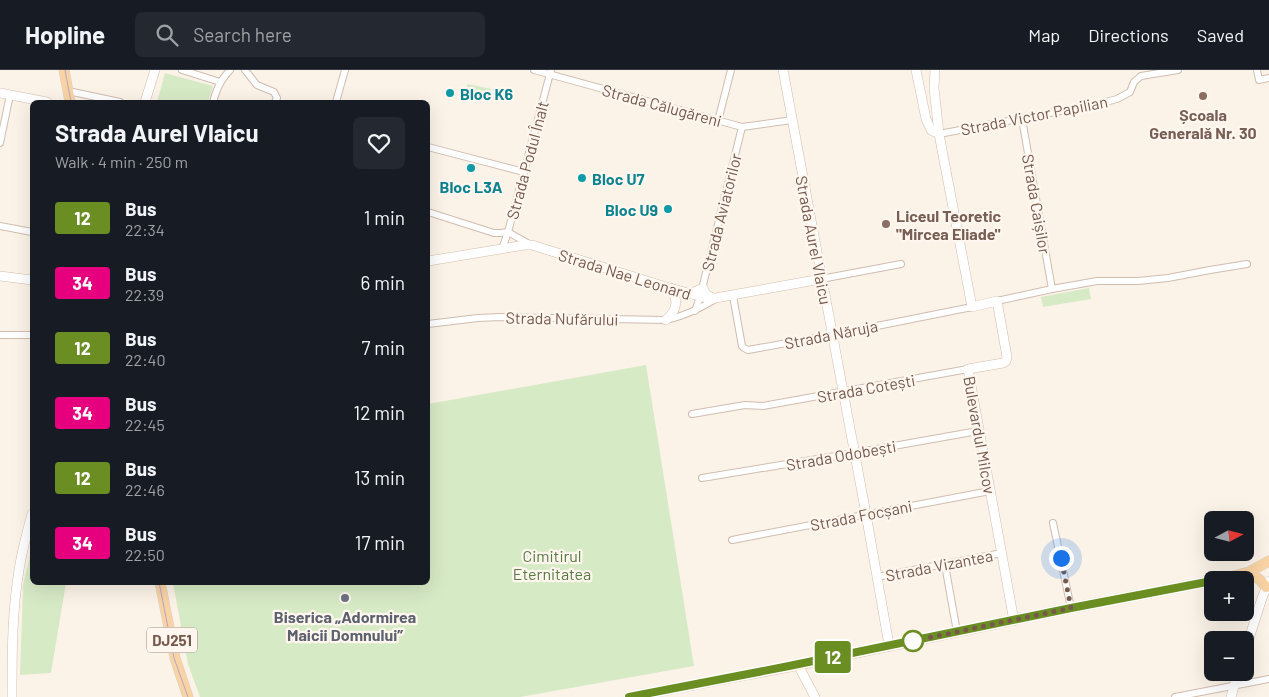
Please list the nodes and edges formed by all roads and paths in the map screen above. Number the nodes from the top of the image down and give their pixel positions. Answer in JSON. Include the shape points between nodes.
{"nodes":[{"id":1,"x":64,"y":70,"type":"edge"},
{"id":2,"x":155,"y":70,"type":"edge"},
{"id":3,"x":182,"y":70,"type":"edge"},
{"id":4,"x":230,"y":70,"type":"edge"},
{"id":5,"x":245,"y":70,"type":"edge"},
{"id":6,"x":345,"y":70,"type":"edge"},
{"id":7,"x":534,"y":70,"type":"edge"},
{"id":8,"x":731,"y":70,"type":"edge"},
{"id":9,"x":783,"y":70,"type":"edge"},
{"id":10,"x":916,"y":70,"type":"edge"},
{"id":11,"x":935,"y":70,"type":"edge"},
{"id":12,"x":1178,"y":70,"type":"edge"},
{"id":13,"x":1257,"y":70,"type":"edge"},
{"id":14,"x":551,"y":72,"type":"edge"},
{"id":15,"x":1269,"y":78,"type":"edge"},
{"id":16,"x":220,"y":82,"type":"junction"},
{"id":17,"x":68,"y":91,"type":"junction"},
{"id":18,"x":0,"y":93,"type":"edge"},
{"id":19,"x":10,"y":95,"type":"junction"},
{"id":20,"x":36,"y":100,"type":"edge"},
{"id":21,"x":70,"y":100,"type":"edge"},
{"id":22,"x":111,"y":100,"type":"edge"},
{"id":23,"x":146,"y":100,"type":"edge"},
{"id":24,"x":213,"y":100,"type":"edge"},
{"id":25,"x":276,"y":100,"type":"edge"},
{"id":26,"x":337,"y":100,"type":"edge"},
{"id":27,"x":1022,"y":118,"type":"junction"},
{"id":28,"x":792,"y":120,"type":"junction"},
{"id":29,"x":718,"y":121,"type":"junction"},
{"id":30,"x":742,"y":127,"type":"junction"},
{"id":31,"x":939,"y":134,"type":"junction"},
{"id":32,"x":0,"y":143,"type":"edge"},
{"id":33,"x":430,"y":148,"type":"edge"},
{"id":34,"x":524,"y":172,"type":"junction"},
{"id":35,"x":430,"y":213,"type":"edge"},
{"id":36,"x":0,"y":226,"type":"edge"},
{"id":37,"x":30,"y":232,"type":"edge"},
{"id":38,"x":508,"y":232,"type":"junction"},
{"id":39,"x":532,"y":245,"type":"junction"},
{"id":40,"x":502,"y":249,"type":"junction"},
{"id":41,"x":430,"y":261,"type":"edge"},
{"id":42,"x":901,"y":264,"type":"dead end"},
{"id":43,"x":1247,"y":264,"type":"dead end"},
{"id":44,"x":0,"y":276,"type":"edge"},
{"id":45,"x":821,"y":279,"type":"junction"},
{"id":46,"x":30,"y":280,"type":"edge"},
{"id":47,"x":670,"y":288,"type":"junction"},
{"id":48,"x":703,"y":288,"type":"junction"},
{"id":49,"x":1052,"y":289,"type":"junction"},
{"id":50,"x":688,"y":294,"type":"junction"},
{"id":51,"x":734,"y":296,"type":"junction"},
{"id":52,"x":700,"y":297,"type":"junction"},
{"id":53,"x":715,"y":299,"type":"junction"},
{"id":54,"x":997,"y":301,"type":"junction"},
{"id":55,"x":972,"y":307,"type":"junction"},
{"id":56,"x":695,"y":311,"type":"junction"},
{"id":57,"x":666,"y":320,"type":"junction"},
{"id":58,"x":430,"y":324,"type":"edge"},
{"id":59,"x":0,"y":335,"type":"edge"},
{"id":60,"x":832,"y":335,"type":"junction"},
{"id":61,"x":30,"y":336,"type":"edge"},
{"id":62,"x":968,"y":369,"type":"junction"},
{"id":63,"x":843,"y":392,"type":"junction"},
{"id":64,"x":692,"y":414,"type":"dead end"},
{"id":65,"x":978,"y":431,"type":"junction"},
{"id":66,"x":854,"y":453,"type":"junction"},
{"id":67,"x":702,"y":478,"type":"dead end"},
{"id":68,"x":990,"y":491,"type":"junction"},
{"id":69,"x":866,"y":514,"type":"junction"},
{"id":70,"x":30,"y":521,"type":"edge"},
{"id":71,"x":1053,"y":524,"type":"dead end"},
{"id":72,"x":732,"y":540,"type":"dead end"},
{"id":73,"x":1002,"y":553,"type":"junction"},
{"id":74,"x":1269,"y":561,"type":"edge"},
{"id":75,"x":945,"y":565,"type":"junction"},
{"id":76,"x":1269,"y":570,"type":"edge"},
{"id":77,"x":1251,"y":571,"type":"edge"},
{"id":78,"x":1254,"y":572,"type":"edge"},
{"id":79,"x":1254,"y":576,"type":"edge"},
{"id":80,"x":877,"y":577,"type":"junction"},
{"id":81,"x":1204,"y":583,"type":"edge"},
{"id":82,"x":1267,"y":584,"type":"edge"},
{"id":83,"x":161,"y":585,"type":"edge"},
{"id":84,"x":1071,"y":608,"type":"junction"},
{"id":85,"x":1014,"y":621,"type":"junction"},
{"id":86,"x":1252,"y":631,"type":"edge"},
{"id":87,"x":957,"y":632,"type":"junction"},
{"id":88,"x":889,"y":645,"type":"junction"},
{"id":89,"x":798,"y":665,"type":"junction"},
{"id":90,"x":1269,"y":679,"type":"edge"},
{"id":91,"x":1235,"y":681,"type":"edge"},
{"id":92,"x":1234,"y":686,"type":"junction"},
{"id":93,"x":12,"y":697,"type":"edge"},
{"id":94,"x":188,"y":697,"type":"edge"},
{"id":95,"x":629,"y":697,"type":"edge"},
{"id":96,"x":815,"y":697,"type":"edge"},
{"id":97,"x":1175,"y":697,"type":"edge"},
{"id":98,"x":1231,"y":697,"type":"edge"}],
"edges":[{"from":1,"to":17,"type":"main road"},
{"from":2,"to":23,"type":"street"},
{"from":3,"to":16,"type":"street"},
{"from":4,"to":16,"type":"street"},
{"from":5,"to":25,"type":"street","via":[[257,85],[274,92]]},
{"from":6,"to":26,"type":"street"},
{"from":7,"to":14,"type":"street","name":"Strada Călugăreni"},
{"from":8,"to":29,"type":"street"},
{"from":9,"to":28,"type":"street","name":"Strada Aurel Vlaicu"},
{"from":10,"to":31,"type":"street","via":[[926,119],[931,130]]},
{"from":11,"to":31,"type":"street"},
{"from":12,"to":27,"type":"street","name":"Strada Victor Papilian","via":[[1141,76],[1130,92],[1117,99]]},
{"from":13,"to":15,"type":"street","via":[[1259,80]]},
{"from":14,"to":29,"type":"street","name":"Strada Călugăreni"},
{"from":14,"to":34,"type":"street","name":"Strada Podul Înalt"},
{"from":16,"to":24,"type":"street"},
{"from":17,"to":21,"type":"main road"},
{"from":17,"to":22,"type":"street"},
{"from":18,"to":19,"type":"street"},
{"from":19,"to":20,"type":"street"},
{"from":19,"to":32,"type":"street"},
{"from":27,"to":31,"type":"street","name":"Strada Victor Papilian"},
{"from":27,"to":49,"type":"street","name":"Strada Caișilor"},
{"from":28,"to":30,"type":"street","name":"Strada Călugăreni"},
{"from":28,"to":45,"type":"street","name":"Strada Aurel Vlaicu"},
{"from":29,"to":30,"type":"street","name":"Strada Călugăreni"},
{"from":30,"to":48,"type":"street","name":"Strada Aviatorilor"},
{"from":31,"to":55,"type":"street"},
{"from":33,"to":34,"type":"street"},
{"from":34,"to":38,"type":"street","name":"Strada Podul Înalt"},
{"from":35,"to":38,"type":"street","via":[[494,233]]},
{"from":36,"to":37,"type":"street"},
{"from":38,"to":39,"type":"street"},
{"from":38,"to":40,"type":"street","name":"Strada Podul Înalt"},
{"from":39,"to":40,"type":"street","name":"Strada Nae Leonard"},
{"from":39,"to":47,"type":"street","name":"Strada Nae Leonard"},
{"from":40,"to":41,"type":"street","name":"Strada Nae Leonard"},
{"from":42,"to":45,"type":"street"},
{"from":43,"to":49,"type":"street","via":[[1168,278],[1097,281]]},
{"from":44,"to":46,"type":"street"},
{"from":45,"to":51,"type":"street","name":"Strada Nae Leonard"},
{"from":45,"to":60,"type":"street","name":"Strada Aurel Vlaicu"},
{"from":47,"to":50,"type":"street","name":"Strada Nae Leonard"},
{"from":47,"to":57,"type":"street","via":[[676,304]]},
{"from":48,"to":50,"type":"street"},
{"from":48,"to":52,"type":"street","name":"Strada Aviatorilor"},
{"from":48,"to":53,"type":"street","via":[[707,296]]},
{"from":49,"to":54,"type":"street"},
{"from":50,"to":52,"type":"street","name":"Strada Nae Leonard"},
{"from":51,"to":53,"type":"street","name":"Strada Nae Leonard"},
{"from":51,"to":60,"type":"street","name":"Strada Năruja","via":[[742,346],[746,350]]},
{"from":52,"to":53,"type":"street","name":"Strada Nae Leonard"},
{"from":52,"to":56,"type":"street"},
{"from":53,"to":56,"type":"street","name":"Strada Nufărului"},
{"from":54,"to":55,"type":"street"},
{"from":54,"to":62,"type":"street","name":"Bulevardul Milcov","via":[[1006,361]]},
{"from":55,"to":60,"type":"street","name":"Strada Năruja"},
{"from":56,"to":57,"type":"street","name":"Strada Nufărului"},
{"from":57,"to":58,"type":"street","name":"Strada Nufărului","via":[[500,317]]},
{"from":59,"to":61,"type":"street"},
{"from":60,"to":63,"type":"street","name":"Strada Aurel Vlaicu"},
{"from":62,"to":63,"type":"street","name":"Strada Cotești"},
{"from":62,"to":65,"type":"street","name":"Bulevardul Milcov"},
{"from":63,"to":64,"type":"street","name":"Strada Cotești"},
{"from":63,"to":66,"type":"street","name":"Strada Aurel Vlaicu"},
{"from":65,"to":66,"type":"street","name":"Strada Odobești"},
{"from":65,"to":68,"type":"street","name":"Bulevardul Milcov"},
{"from":66,"to":67,"type":"street","name":"Strada Odobești"},
{"from":66,"to":69,"type":"street","name":"Strada Aurel Vlaicu"},
{"from":68,"to":69,"type":"street","name":"Strada Focșani"},
{"from":68,"to":73,"type":"street","name":"Bulevardul Milcov"},
{"from":69,"to":72,"type":"street","name":"Strada Focșani"},
{"from":69,"to":80,"type":"street","name":"Strada Aurel Vlaicu"},
{"from":70,"to":93,"type":"street","via":[[18,578]]},
{"from":71,"to":84,"type":"street"},
{"from":73,"to":75,"type":"street","name":"Strada Vizantea"},
{"from":73,"to":85,"type":"street","name":"Bulevardul Milcov"},
{"from":74,"to":77,"type":"main road"},
{"from":75,"to":80,"type":"street","name":"Strada Vizantea"},
{"from":75,"to":87,"type":"street"},
{"from":76,"to":78,"type":"main road"},
{"from":79,"to":82,"type":"main road"},
{"from":80,"to":88,"type":"street","name":"Strada Aurel Vlaicu"},
{"from":81,"to":84,"type":"main road"},
{"from":82,"to":86,"type":"street"},
{"from":83,"to":94,"type":"main road","number":"DJ251","via":[[175,658]]},
{"from":84,"to":85,"type":"main road"},
{"from":85,"to":87,"type":"main road"},
{"from":87,"to":88,"type":"main road"},
{"from":88,"to":89,"type":"main road"},
{"from":89,"to":95,"type":"main road"},
{"from":89,"to":96,"type":"street"},
{"from":90,"to":92,"type":"street"},
{"from":91,"to":92,"type":"street"},
{"from":92,"to":97,"type":"street"},
{"from":92,"to":98,"type":"street"}]}
